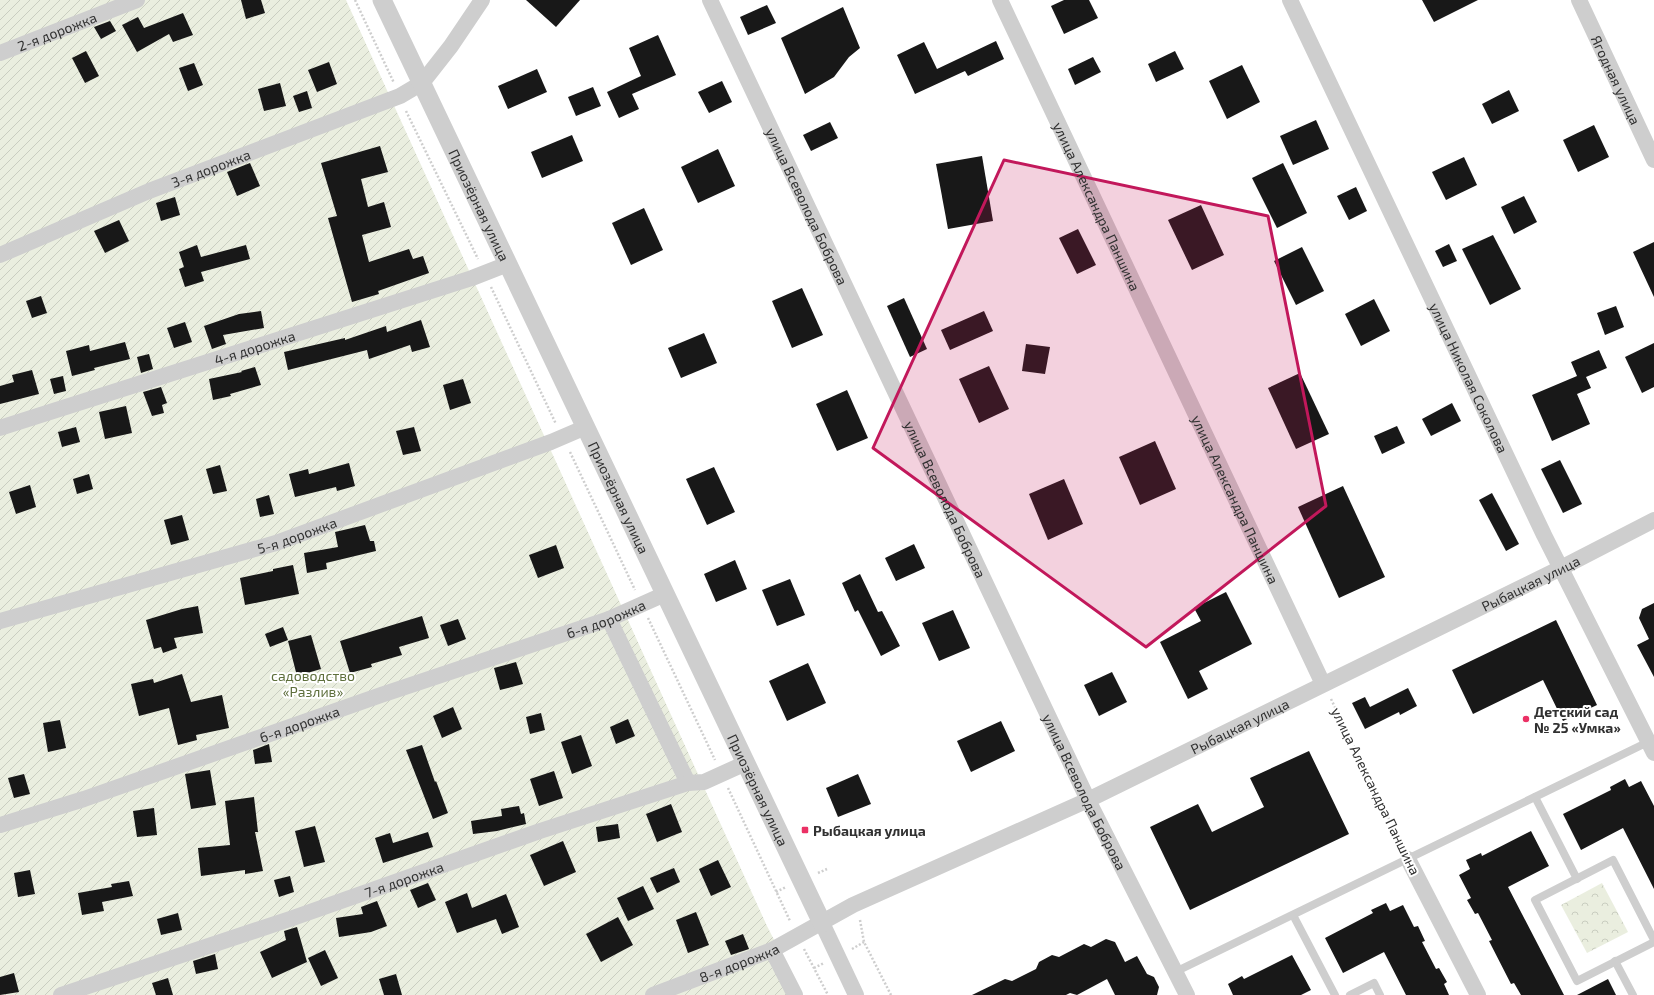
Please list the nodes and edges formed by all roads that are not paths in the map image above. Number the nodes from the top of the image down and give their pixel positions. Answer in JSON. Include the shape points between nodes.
{"nodes":[{"id":1,"x":137,"y":0,"type":"edge"},
{"id":2,"x":382,"y":0,"type":"edge"},
{"id":3,"x":482,"y":0,"type":"edge"},
{"id":4,"x":710,"y":0,"type":"edge"},
{"id":5,"x":1000,"y":0,"type":"edge"},
{"id":6,"x":1290,"y":0,"type":"edge"},
{"id":7,"x":1579,"y":0,"type":"edge"},
{"id":8,"x":0,"y":53,"type":"edge"},
{"id":9,"x":422,"y":83,"type":"junction"},
{"id":10,"x":1654,"y":160,"type":"edge"},
{"id":11,"x":0,"y":255,"type":"edge"},
{"id":12,"x":508,"y":264,"type":"junction"},
{"id":13,"x":586,"y":427,"type":"junction"},
{"id":14,"x":0,"y":428,"type":"edge"},
{"id":15,"x":1654,"y":520,"type":"edge"},
{"id":16,"x":1561,"y":568,"type":"junction"},
{"id":17,"x":666,"y":594,"type":"junction"},
{"id":18,"x":609,"y":619,"type":"junction"},
{"id":19,"x":0,"y":621,"type":"edge"},
{"id":20,"x":1323,"y":684,"type":"junction"},
{"id":21,"x":1652,"y":744,"type":"edge"},
{"id":22,"x":746,"y":763,"type":"junction"},
{"id":23,"x":688,"y":783,"type":"junction"},
{"id":24,"x":1535,"y":797,"type":"junction"},
{"id":25,"x":1088,"y":800,"type":"junction"},
{"id":26,"x":0,"y":826,"type":"edge"},
{"id":27,"x":1408,"y":859,"type":"junction"},
{"id":28,"x":1577,"y":879,"type":"junction"},
{"id":29,"x":1293,"y":915,"type":"junction"},
{"id":30,"x":822,"y":923,"type":"junction"},
{"id":31,"x":1654,"y":941,"type":"edge"},
{"id":32,"x":772,"y":950,"type":"junction"},
{"id":33,"x":1615,"y":961,"type":"junction"},
{"id":34,"x":1175,"y":972,"type":"junction"},
{"id":35,"x":61,"y":995,"type":"edge"},
{"id":36,"x":653,"y":995,"type":"edge"},
{"id":37,"x":795,"y":995,"type":"edge"},
{"id":38,"x":856,"y":995,"type":"edge"},
{"id":39,"x":1187,"y":995,"type":"edge"},
{"id":40,"x":1334,"y":995,"type":"edge"},
{"id":41,"x":1350,"y":995,"type":"edge"},
{"id":42,"x":1380,"y":995,"type":"edge"},
{"id":43,"x":1478,"y":995,"type":"edge"},
{"id":44,"x":1633,"y":995,"type":"edge"}],
"edges":[{"from":1,"to":8,"type":"street","name":"2-я дорожка"},
{"from":2,"to":9,"type":"street","name":"Приозёрная улица"},
{"from":3,"to":9,"type":"street"},
{"from":4,"to":25,"type":"street","name":"улица Всеволода Боброва"},
{"from":5,"to":20,"type":"street","name":"улица Александра Паншина"},
{"from":6,"to":16,"type":"street","name":"улица Николая Соколова"},
{"from":7,"to":10,"type":"street","name":"Ягодная улица"},
{"from":9,"to":11,"type":"street","name":"3-я дорожка","via":[[400,96],[149,191]]},
{"from":9,"to":12,"type":"street","name":"Приозёрная улица"},
{"from":12,"to":13,"type":"street","name":"Приозёрная улица"},
{"from":12,"to":14,"type":"street","name":"4-я дорожка"},
{"from":13,"to":17,"type":"street","name":"Приозёрная улица"},
{"from":13,"to":19,"type":"street","name":"5-я дорожка","via":[[276,543]]},
{"from":15,"to":16,"type":"street","name":"Рыбацкая улица"},
{"from":16,"to":20,"type":"street","name":"Рыбацкая улица"},
{"from":16,"to":21,"type":"street","name":"улица Николая Соколова"},
{"from":17,"to":18,"type":"street","name":"6-я дорожка"},
{"from":17,"to":22,"type":"street","name":"Приозёрная улица"},
{"from":18,"to":23,"type":"street"},
{"from":18,"to":26,"type":"street","name":"6-я дорожка"},
{"from":20,"to":25,"type":"street","name":"Рыбацкая улица"},
{"from":21,"to":24,"type":"lane"},
{"from":22,"to":23,"type":"street","name":"7-я дорожка","via":[[704,782]]},
{"from":22,"to":30,"type":"street","name":"Приозёрная улица"},
{"from":23,"to":35,"type":"street","name":"7-я дорожка"},
{"from":24,"to":27,"type":"lane"},
{"from":24,"to":28,"type":"lane"},
{"from":25,"to":30,"type":"street","name":"Рыбацкая улица","via":[[853,905]]},
{"from":25,"to":34,"type":"street","name":"улица Всеволода Боброва"},
{"from":27,"to":29,"type":"lane"},
{"from":27,"to":43,"type":"street","name":"улица Александра Паншина"},
{"from":28,"to":31,"type":"lane","via":[[1613,860]]},
{"from":28,"to":33,"type":"lane","via":[[1535,900],[1577,981]]},
{"from":29,"to":34,"type":"lane"},
{"from":29,"to":40,"type":"lane"},
{"from":30,"to":32,"type":"street","name":"8-я дорожка"},
{"from":30,"to":38,"type":"street","name":"Приозёрная улица"},
{"from":31,"to":33,"type":"lane"},
{"from":32,"to":36,"type":"street","name":"8-я дорожка"},
{"from":32,"to":37,"type":"street"},
{"from":33,"to":44,"type":"lane"},
{"from":34,"to":39,"type":"street","name":"улица Всеволода Боброва"},
{"from":41,"to":42,"type":"lane","via":[[1374,983]]}]}
